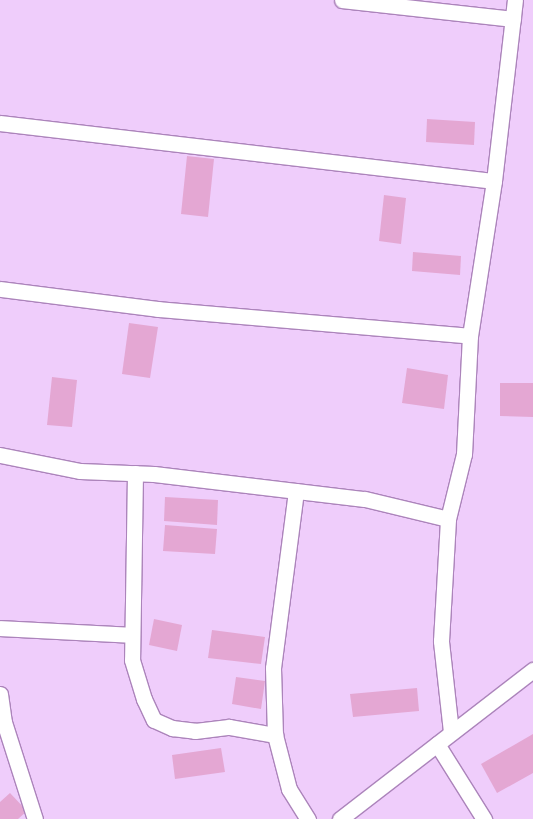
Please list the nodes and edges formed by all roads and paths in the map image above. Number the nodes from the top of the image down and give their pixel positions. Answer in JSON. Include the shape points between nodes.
{"nodes":[{"id":1,"x":342,"y":0,"type":"edge"},
{"id":2,"x":515,"y":0,"type":"edge"},
{"id":3,"x":513,"y":18,"type":"junction"},
{"id":4,"x":0,"y":123,"type":"edge"},
{"id":5,"x":494,"y":181,"type":"junction"},
{"id":6,"x":0,"y":289,"type":"edge"},
{"id":7,"x":470,"y":336,"type":"junction"},
{"id":8,"x":0,"y":455,"type":"edge"},
{"id":9,"x":135,"y":474,"type":"junction"},
{"id":10,"x":296,"y":491,"type":"junction"},
{"id":11,"x":448,"y":519,"type":"junction"},
{"id":12,"x":0,"y":628,"type":"edge"},
{"id":13,"x":132,"y":635,"type":"junction"},
{"id":14,"x":533,"y":670,"type":"edge"},
{"id":15,"x":0,"y":694,"type":"edge"},
{"id":16,"x":451,"y":732,"type":"junction"},
{"id":17,"x":275,"y":735,"type":"junction"},
{"id":18,"x":437,"y":744,"type":"junction"},
{"id":19,"x":35,"y":819,"type":"edge"},
{"id":20,"x":308,"y":819,"type":"edge"},
{"id":21,"x":340,"y":819,"type":"edge"},
{"id":22,"x":484,"y":819,"type":"edge"}],
"edges":[{"from":1,"to":3,"type":"street"},
{"from":2,"to":3,"type":"street"},
{"from":3,"to":5,"type":"street"},
{"from":4,"to":5,"type":"street"},
{"from":5,"to":7,"type":"street"},
{"from":6,"to":7,"type":"street","via":[[158,308]]},
{"from":7,"to":11,"type":"street","via":[[464,454]]},
{"from":8,"to":9,"type":"street","via":[[80,471]]},
{"from":9,"to":10,"type":"street"},
{"from":9,"to":13,"type":"street"},
{"from":10,"to":11,"type":"street","via":[[365,499]]},
{"from":10,"to":17,"type":"street","via":[[273,668]]},
{"from":11,"to":16,"type":"street","via":[[441,641]]},
{"from":12,"to":13,"type":"street"},
{"from":13,"to":17,"type":"street","via":[[132,660],[154,720],[172,728],[195,731],[230,727]]},
{"from":14,"to":16,"type":"street"},
{"from":15,"to":19,"type":"street","via":[[4,722]]},
{"from":16,"to":18,"type":"street"},
{"from":17,"to":20,"type":"street","via":[[289,789]]},
{"from":18,"to":21,"type":"street"},
{"from":18,"to":22,"type":"street"}]}
